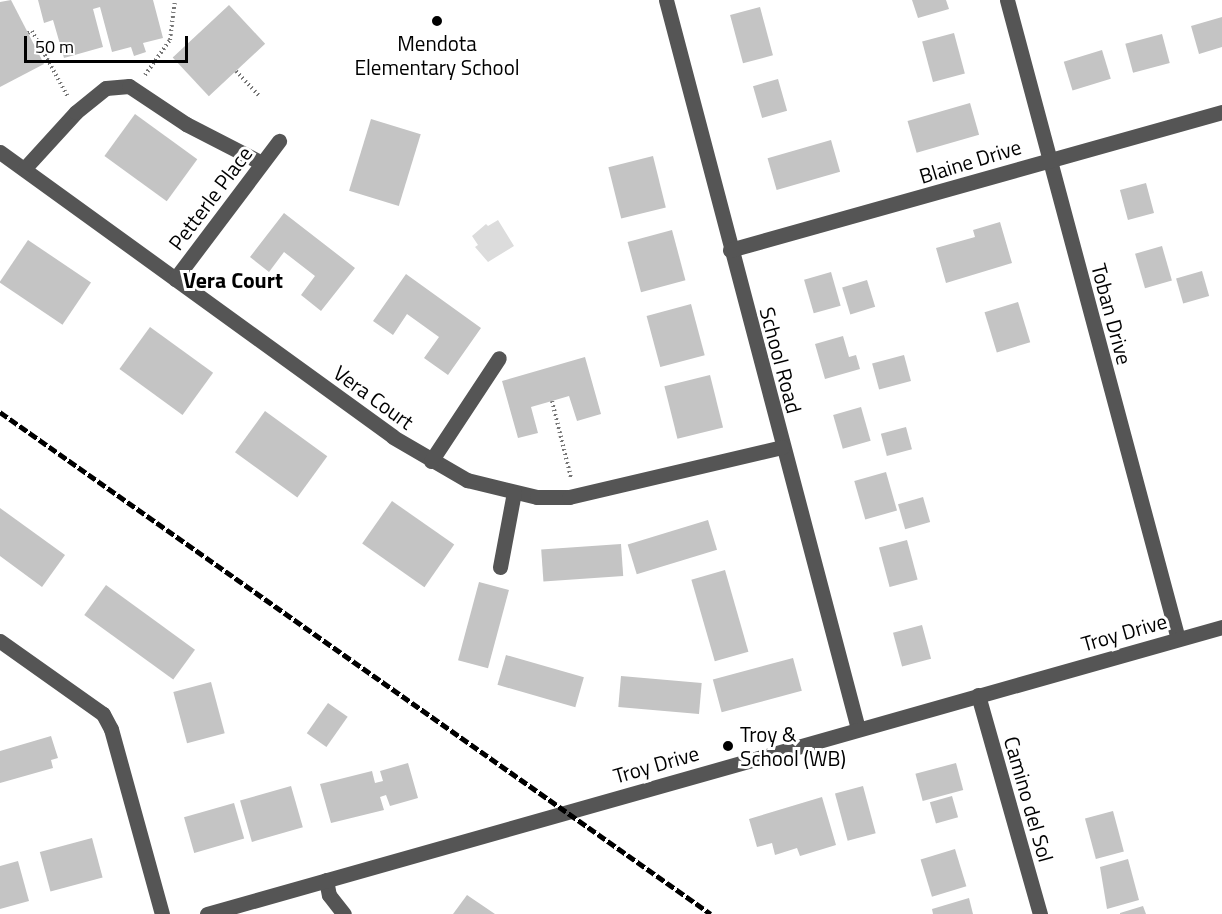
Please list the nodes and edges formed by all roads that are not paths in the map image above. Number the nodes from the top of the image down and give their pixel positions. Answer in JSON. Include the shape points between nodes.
{"nodes":[{"id":1,"x":666,"y":0,"type":"edge"},
{"id":2,"x":1007,"y":0,"type":"edge"},
{"id":3,"x":1222,"y":112,"type":"edge"},
{"id":4,"x":279,"y":141,"type":"dead end"},
{"id":5,"x":0,"y":152,"type":"edge"},
{"id":6,"x":1048,"y":159,"type":"junction"},
{"id":7,"x":262,"y":163,"type":"junction"},
{"id":8,"x":24,"y":169,"type":"junction"},
{"id":9,"x":730,"y":250,"type":"junction"},
{"id":10,"x":175,"y":279,"type":"junction"},
{"id":11,"x":499,"y":358,"type":"dead end"},
{"id":12,"x":782,"y":447,"type":"junction"},
{"id":13,"x":431,"y":462,"type":"junction"},
{"id":14,"x":514,"y":492,"type":"junction"},
{"id":15,"x":500,"y":567,"type":"dead end"},
{"id":16,"x":1222,"y":627,"type":"edge"},
{"id":17,"x":1178,"y":639,"type":"junction"},
{"id":18,"x":0,"y":641,"type":"edge"},
{"id":19,"x":978,"y":695,"type":"junction"},
{"id":20,"x":858,"y":729,"type":"junction"},
{"id":21,"x":326,"y":880,"type":"junction"},
{"id":22,"x":162,"y":914,"type":"edge"},
{"id":23,"x":207,"y":914,"type":"edge"},
{"id":24,"x":344,"y":914,"type":"edge"},
{"id":25,"x":1040,"y":914,"type":"edge"}],
"edges":[{"from":1,"to":9,"type":"street","name":"School Road"},
{"from":2,"to":6,"type":"street","name":"Toban Drive"},
{"from":3,"to":6,"type":"street","name":"Blaine Drive","via":[[1082,153]]},
{"from":4,"to":7,"type":"street","name":"Petterle Place"},
{"from":5,"to":8,"type":"street","name":"Vera Court"},
{"from":6,"to":9,"type":"street","name":"Blaine Drive"},
{"from":6,"to":17,"type":"street","name":"Toban Drive"},
{"from":7,"to":8,"type":"street","via":[[186,124],[133,89],[106,88],[76,112]]},
{"from":7,"to":10,"type":"street","name":"Petterle Place"},
{"from":8,"to":10,"type":"street","name":"Vera Court"},
{"from":9,"to":12,"type":"street","name":"School Road"},
{"from":10,"to":13,"type":"street","name":"Vera Court"},
{"from":11,"to":13,"type":"street"},
{"from":12,"to":14,"type":"street","name":"Vera Court","via":[[597,493],[537,497]]},
{"from":12,"to":20,"type":"street","name":"School Road"},
{"from":13,"to":14,"type":"street","name":"Vera Court","via":[[467,480]]},
{"from":14,"to":15,"type":"street"},
{"from":16,"to":17,"type":"street","name":"Troy Drive"},
{"from":17,"to":19,"type":"street","name":"Troy Drive"},
{"from":18,"to":22,"type":"street","via":[[103,714],[111,729]]},
{"from":19,"to":20,"type":"street","name":"Troy Drive"},
{"from":19,"to":25,"type":"street","name":"Camino del Sol"},
{"from":20,"to":21,"type":"street","name":"Troy Drive"},
{"from":21,"to":23,"type":"street","name":"Troy Drive"},
{"from":21,"to":24,"type":"street","via":[[329,895]]}]}
